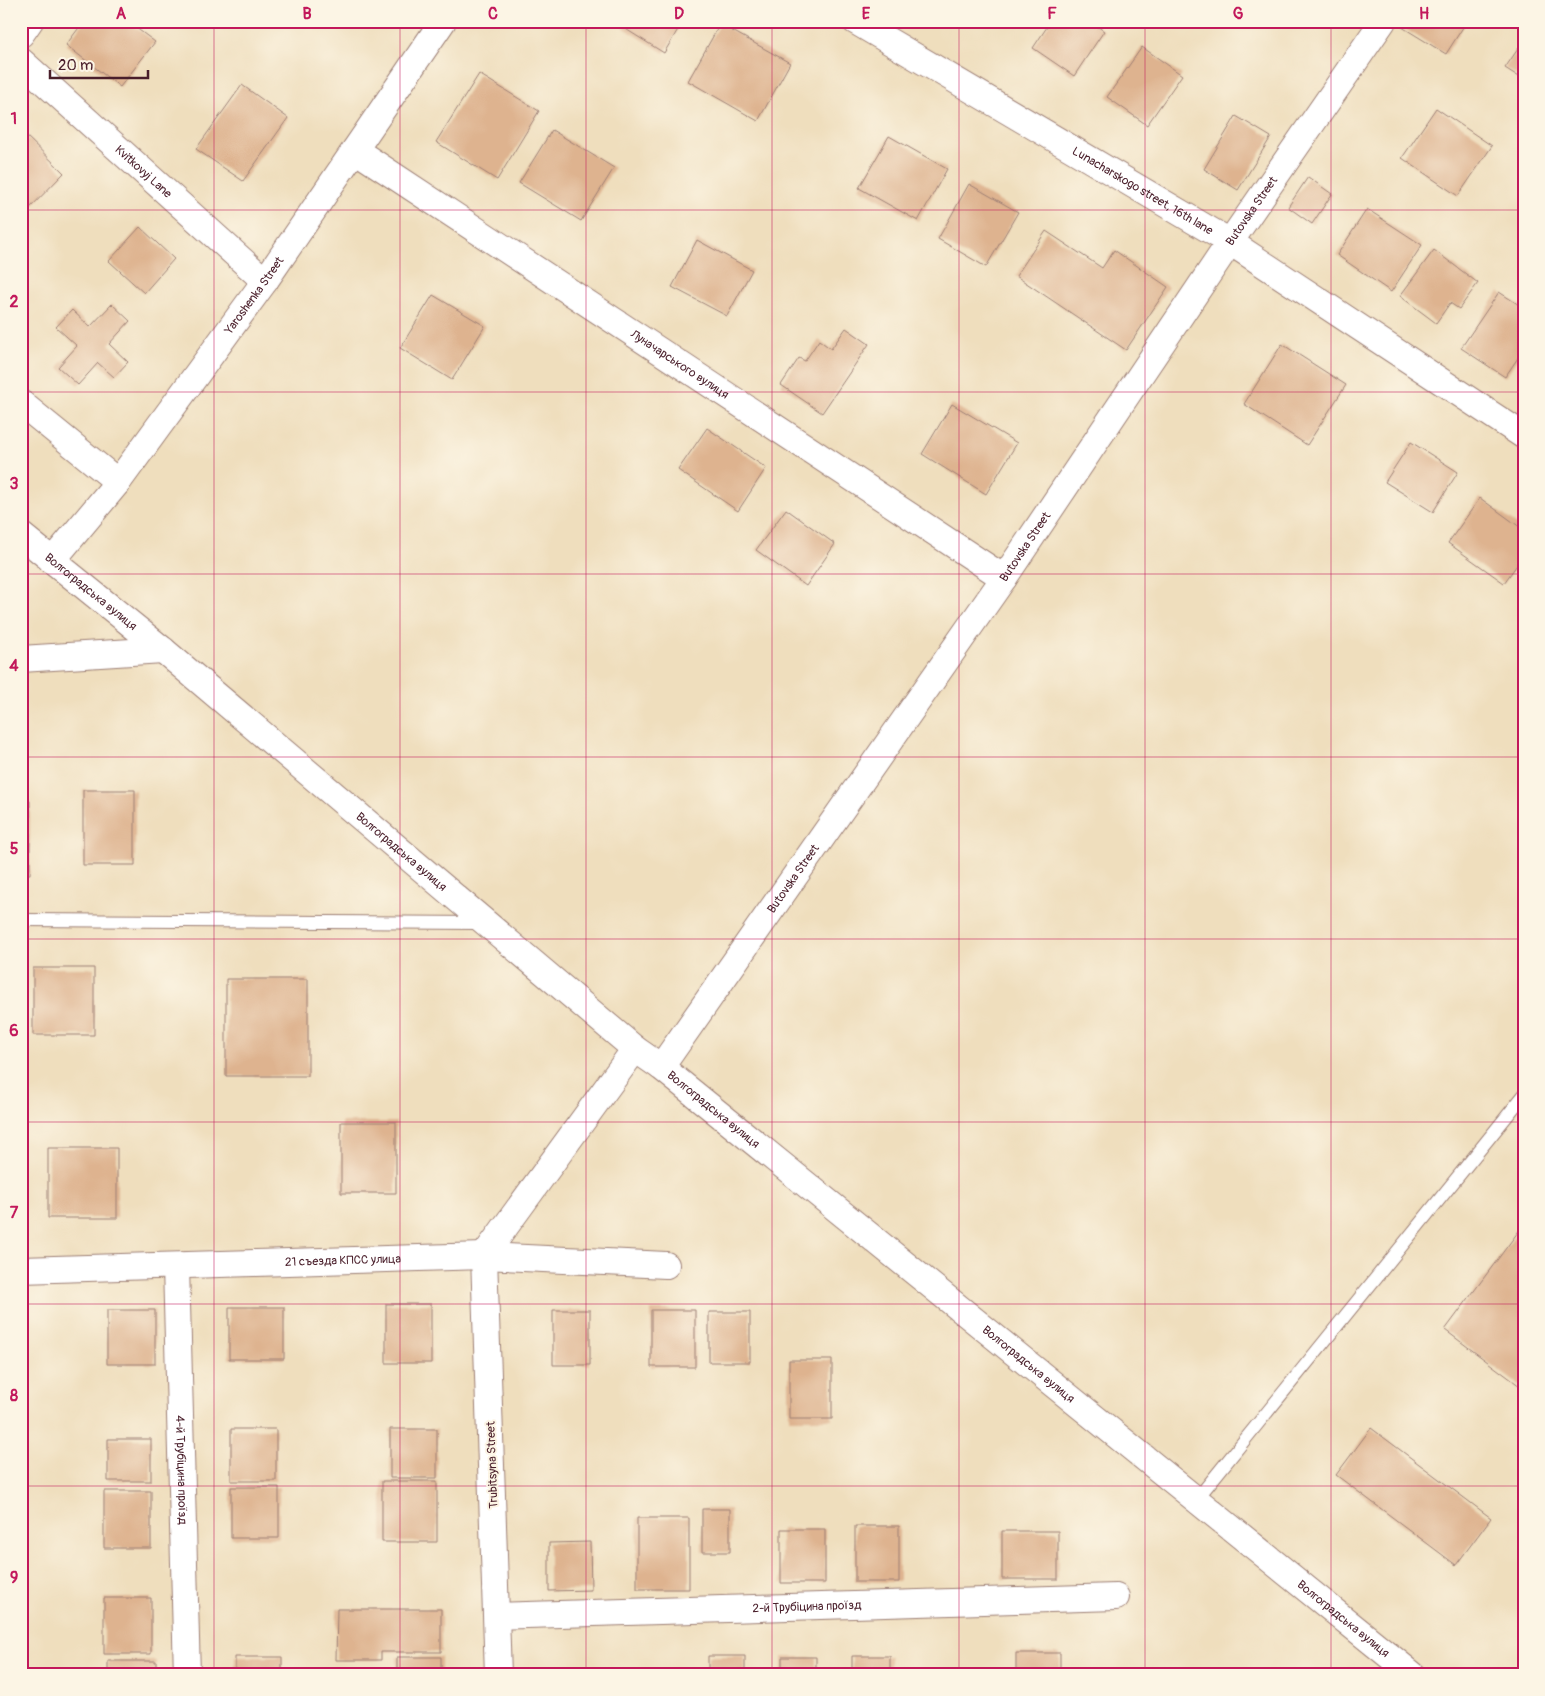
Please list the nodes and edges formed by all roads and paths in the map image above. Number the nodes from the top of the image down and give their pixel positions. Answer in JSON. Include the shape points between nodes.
{"nodes":[{"id":1,"x":30,"y":21,"type":"edge"},
{"id":2,"x":443,"y":21,"type":"edge"},
{"id":3,"x":855,"y":21,"type":"edge"},
{"id":4,"x":1383,"y":21,"type":"edge"},
{"id":5,"x":21,"y":34,"type":"edge"},
{"id":6,"x":21,"y":61,"type":"edge"},
{"id":7,"x":355,"y":150,"type":"junction"},
{"id":8,"x":1230,"y":242,"type":"junction"},
{"id":9,"x":265,"y":281,"type":"junction"},
{"id":10,"x":21,"y":403,"type":"edge"},
{"id":11,"x":1524,"y":436,"type":"edge"},
{"id":12,"x":118,"y":482,"type":"junction"},
{"id":13,"x":21,"y":535,"type":"edge"},
{"id":14,"x":52,"y":561,"type":"junction"},
{"id":15,"x":1004,"y":578,"type":"junction"},
{"id":16,"x":163,"y":650,"type":"junction"},
{"id":17,"x":21,"y":659,"type":"edge"},
{"id":18,"x":21,"y":920,"type":"edge"},
{"id":19,"x":486,"y":923,"type":"junction"},
{"id":20,"x":635,"y":1049,"type":"junction"},
{"id":21,"x":661,"y":1067,"type":"junction"},
{"id":22,"x":1524,"y":1095,"type":"edge"},
{"id":23,"x":484,"y":1256,"type":"junction"},
{"id":24,"x":666,"y":1264,"type":"dead end"},
{"id":25,"x":176,"y":1266,"type":"junction"},
{"id":26,"x":21,"y":1270,"type":"edge"},
{"id":27,"x":1196,"y":1500,"type":"junction"},
{"id":28,"x":1116,"y":1596,"type":"dead end"},
{"id":29,"x":497,"y":1616,"type":"junction"},
{"id":30,"x":187,"y":1675,"type":"edge"},
{"id":31,"x":498,"y":1675,"type":"edge"},
{"id":32,"x":1413,"y":1675,"type":"edge"}],
"edges":[{"from":1,"to":5,"type":"street"},
{"from":2,"to":7,"type":"street","name":"Yaroshenka Street"},
{"from":3,"to":8,"type":"street","name":"Lunacharskogo street, 16th lane"},
{"from":4,"to":8,"type":"street","name":"Butovska Street"},
{"from":6,"to":9,"type":"street","name":"Kvitkovyj Lane"},
{"from":7,"to":9,"type":"street","name":"Yaroshenka Street"},
{"from":7,"to":15,"type":"street","name":"Луначарського вулиця"},
{"from":8,"to":11,"type":"street","name":"Lunacharskogo street, 16th lane"},
{"from":8,"to":15,"type":"street","name":"Butovska Street"},
{"from":9,"to":12,"type":"street","name":"Yaroshenka Street"},
{"from":10,"to":12,"type":"street"},
{"from":12,"to":14,"type":"street","name":"Yaroshenka Street"},
{"from":13,"to":14,"type":"street","name":"Волгоградська вулиця"},
{"from":14,"to":16,"type":"street","name":"Волгоградська вулиця"},
{"from":15,"to":21,"type":"street","name":"Butovska Street"},
{"from":16,"to":17,"type":"street"},
{"from":16,"to":19,"type":"street","name":"Волгоградська вулиця"},
{"from":18,"to":19,"type":"lane"},
{"from":19,"to":20,"type":"street","name":"Волгоградська вулиця"},
{"from":20,"to":21,"type":"street","name":"Волгоградська вулиця"},
{"from":20,"to":23,"type":"street"},
{"from":21,"to":27,"type":"street","name":"Волгоградська вулиця"},
{"from":22,"to":27,"type":"lane"},
{"from":23,"to":24,"type":"street","name":"21 съезда КПСС улица"},
{"from":23,"to":25,"type":"street","name":"21 съезда КПСС улица"},
{"from":23,"to":29,"type":"street","name":"Trubitsyna Street"},
{"from":25,"to":26,"type":"street","name":"21 съезда КПСС улица"},
{"from":25,"to":30,"type":"street","name":"4-й Трубіцина проїзд"},
{"from":27,"to":32,"type":"street","name":"Волгоградська вулиця"},
{"from":28,"to":29,"type":"street","name":"2-й Трубіцина проїзд"},
{"from":29,"to":31,"type":"street","name":"Trubitsyna Street"}]}
